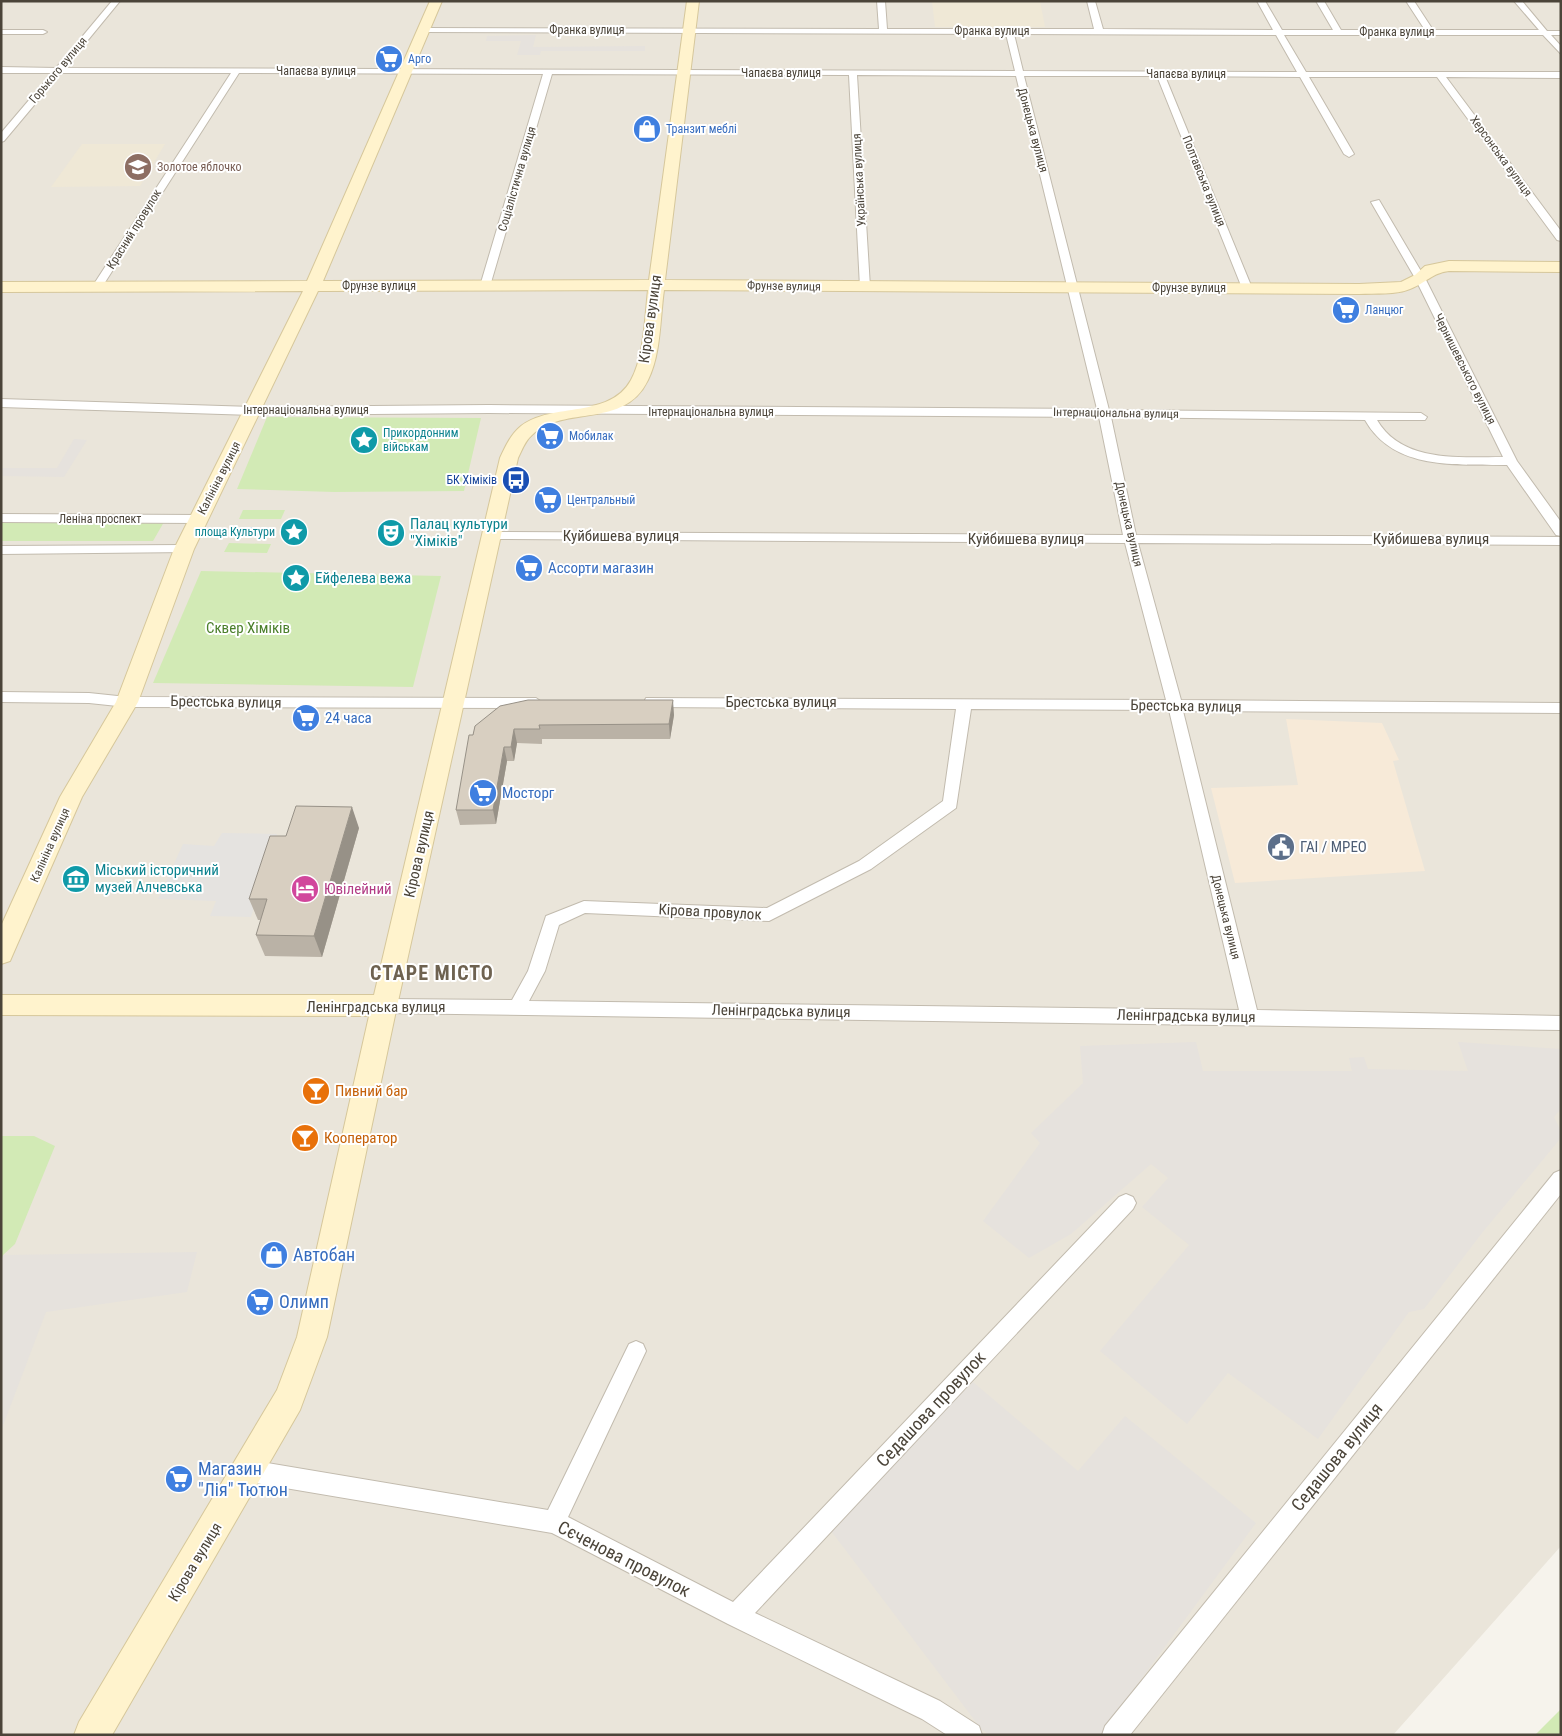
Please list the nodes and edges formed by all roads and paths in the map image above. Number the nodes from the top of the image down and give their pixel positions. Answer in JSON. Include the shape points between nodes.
{"nodes":[{"id":1,"x":116,"y":1,"type":"edge"},
{"id":2,"x":436,"y":1,"type":"edge"},
{"id":3,"x":693,"y":1,"type":"edge"},
{"id":4,"x":881,"y":1,"type":"edge"},
{"id":5,"x":1092,"y":1,"type":"edge"},
{"id":6,"x":1261,"y":1,"type":"edge"},
{"id":7,"x":1320,"y":1,"type":"edge"},
{"id":8,"x":1410,"y":1,"type":"edge"},
{"id":9,"x":1518,"y":1,"type":"edge"},
{"id":10,"x":423,"y":30,"type":"junction"},
{"id":11,"x":690,"y":31,"type":"junction"},
{"id":12,"x":883,"y":31,"type":"junction"},
{"id":13,"x":1009,"y":31,"type":"junction"},
{"id":14,"x":1099,"y":31,"type":"junction"},
{"id":15,"x":1278,"y":31,"type":"junction"},
{"id":16,"x":1,"y":32,"type":"edge"},
{"id":17,"x":42,"y":32,"type":"dead end"},
{"id":18,"x":1338,"y":32,"type":"junction"},
{"id":19,"x":1430,"y":32,"type":"junction"},
{"id":20,"x":1545,"y":33,"type":"junction"},
{"id":21,"x":1561,"y":33,"type":"edge"},
{"id":22,"x":1561,"y":52,"type":"edge"},
{"id":23,"x":1,"y":70,"type":"edge"},
{"id":24,"x":59,"y":70,"type":"junction"},
{"id":25,"x":237,"y":70,"type":"junction"},
{"id":26,"x":405,"y":72,"type":"junction"},
{"id":27,"x":548,"y":72,"type":"junction"},
{"id":28,"x":685,"y":72,"type":"junction"},
{"id":29,"x":852,"y":73,"type":"junction"},
{"id":30,"x":1018,"y":74,"type":"junction"},
{"id":31,"x":1160,"y":74,"type":"junction"},
{"id":32,"x":1304,"y":75,"type":"junction"},
{"id":33,"x":1440,"y":75,"type":"junction"},
{"id":34,"x":1561,"y":75,"type":"edge"},
{"id":35,"x":1,"y":139,"type":"edge"},
{"id":36,"x":1349,"y":154,"type":"dead end"},
{"id":37,"x":1376,"y":202,"type":"dead end"},
{"id":38,"x":1561,"y":238,"type":"edge"},
{"id":39,"x":1561,"y":266,"type":"edge"},
{"id":40,"x":1420,"y":278,"type":"junction"},
{"id":41,"x":656,"y":285,"type":"junction"},
{"id":42,"x":313,"y":286,"type":"junction"},
{"id":43,"x":485,"y":286,"type":"junction"},
{"id":44,"x":1,"y":287,"type":"edge"},
{"id":45,"x":97,"y":287,"type":"junction"},
{"id":46,"x":865,"y":287,"type":"junction"},
{"id":47,"x":1074,"y":288,"type":"junction"},
{"id":48,"x":1247,"y":288,"type":"junction"},
{"id":49,"x":1,"y":402,"type":"edge"},
{"id":50,"x":253,"y":411,"type":"junction"},
{"id":51,"x":585,"y":412,"type":"junction"},
{"id":52,"x":1104,"y":413,"type":"junction"},
{"id":53,"x":1369,"y":416,"type":"junction"},
{"id":54,"x":1421,"y":417,"type":"dead end"},
{"id":55,"x":1511,"y":461,"type":"junction"},
{"id":56,"x":1,"y":518,"type":"edge"},
{"id":57,"x":198,"y":519,"type":"junction"},
{"id":58,"x":1561,"y":532,"type":"edge"},
{"id":59,"x":492,"y":535,"type":"junction"},
{"id":60,"x":1131,"y":540,"type":"junction"},
{"id":61,"x":1561,"y":540,"type":"edge"},
{"id":62,"x":184,"y":549,"type":"junction"},
{"id":63,"x":1,"y":550,"type":"edge"},
{"id":64,"x":1,"y":697,"type":"edge"},
{"id":65,"x":127,"y":702,"type":"junction"},
{"id":66,"x":638,"y":702,"type":"edge"},
{"id":67,"x":550,"y":703,"type":"edge"},
{"id":68,"x":964,"y":703,"type":"junction"},
{"id":69,"x":452,"y":704,"type":"junction"},
{"id":70,"x":1175,"y":706,"type":"junction"},
{"id":71,"x":1561,"y":708,"type":"edge"},
{"id":72,"x":1,"y":954,"type":"edge"},
{"id":73,"x":1,"y":1005,"type":"edge"},
{"id":74,"x":384,"y":1006,"type":"junction"},
{"id":75,"x":517,"y":1007,"type":"junction"},
{"id":76,"x":1250,"y":1017,"type":"junction"},
{"id":77,"x":1561,"y":1023,"type":"edge"},
{"id":78,"x":1561,"y":1179,"type":"edge"},
{"id":79,"x":1126,"y":1203,"type":"dead end"},
{"id":80,"x":636,"y":1351,"type":"dead end"},
{"id":81,"x":249,"y":1471,"type":"junction"},
{"id":82,"x":554,"y":1522,"type":"junction"},
{"id":83,"x":736,"y":1616,"type":"junction"},
{"id":84,"x":92,"y":1735,"type":"edge"},
{"id":85,"x":970,"y":1735,"type":"edge"},
{"id":86,"x":1114,"y":1735,"type":"edge"}],
"edges":[{"from":1,"to":24,"type":"street","name":"Горького вулиця"},
{"from":2,"to":10,"type":"street","name":"Калініна вулиця"},
{"from":3,"to":11,"type":"street","name":"Кірова вулиця"},
{"from":4,"to":12,"type":"street"},
{"from":5,"to":14,"type":"street"},
{"from":6,"to":15,"type":"street"},
{"from":7,"to":18,"type":"street"},
{"from":8,"to":19,"type":"street"},
{"from":9,"to":20,"type":"street"},
{"from":10,"to":11,"type":"street","name":"Франка вулиця"},
{"from":10,"to":26,"type":"street","name":"Калініна вулиця"},
{"from":11,"to":12,"type":"street","name":"Франка вулиця"},
{"from":11,"to":28,"type":"street","name":"Кірова вулиця"},
{"from":12,"to":13,"type":"street","name":"Франка вулиця"},
{"from":13,"to":14,"type":"street","name":"Франка вулиця"},
{"from":13,"to":30,"type":"street","name":"Донецька вулиця"},
{"from":14,"to":15,"type":"street","name":"Франка вулиця"},
{"from":15,"to":18,"type":"street","name":"Франка вулиця"},
{"from":15,"to":32,"type":"street"},
{"from":16,"to":17,"type":"street"},
{"from":18,"to":19,"type":"street","name":"Франка вулиця"},
{"from":19,"to":20,"type":"street","name":"Франка вулиця"},
{"from":20,"to":21,"type":"street","name":"Франка вулиця"},
{"from":20,"to":22,"type":"street"},
{"from":23,"to":24,"type":"street","name":"Чапаєва вулиця"},
{"from":24,"to":25,"type":"street","name":"Чапаєва вулиця"},
{"from":24,"to":35,"type":"street","name":"Горького вулиця"},
{"from":25,"to":26,"type":"street","name":"Чапаєва вулиця"},
{"from":25,"to":45,"type":"street","name":"Красний провулок"},
{"from":26,"to":27,"type":"street","name":"Чапаєва вулиця"},
{"from":26,"to":42,"type":"street","name":"Калініна вулиця"},
{"from":27,"to":28,"type":"street","name":"Чапаєва вулиця"},
{"from":27,"to":43,"type":"street","name":"Соціалістична вулиця"},
{"from":28,"to":29,"type":"street","name":"Чапаєва вулиця"},
{"from":28,"to":41,"type":"street","name":"Кірова вулиця"},
{"from":29,"to":30,"type":"street","name":"Чапаєва вулиця"},
{"from":29,"to":46,"type":"street","name":"Українська вулиця"},
{"from":30,"to":31,"type":"street","name":"Чапаєва вулиця"},
{"from":30,"to":47,"type":"street","name":"Донецька вулиця"},
{"from":31,"to":32,"type":"street","name":"Чапаєва вулиця"},
{"from":31,"to":48,"type":"street","name":"Полтавська вулиця"},
{"from":32,"to":33,"type":"street","name":"Чапаєва вулиця"},
{"from":32,"to":36,"type":"street"},
{"from":33,"to":34,"type":"street","name":"Чапаєва вулиця"},
{"from":33,"to":38,"type":"street","name":"Херсонська вулиця"},
{"from":37,"to":40,"type":"street","name":"Чернишевського вулиця"},
{"from":39,"to":40,"type":"street","name":"Фрунзе вулиця","via":[[1450,266],[1430,269]]},
{"from":40,"to":48,"type":"street","name":"Фрунзе вулиця","via":[[1404,286],[1388,288]]},
{"from":40,"to":55,"type":"street","name":"Чернишевського вулиця"},
{"from":41,"to":43,"type":"street","name":"Фрунзе вулиця"},
{"from":41,"to":46,"type":"street","name":"Фрунзе вулиця"},
{"from":41,"to":51,"type":"street","name":"Кірова вулиця","via":[[648,352],[639,383],[625,398],[610,406]]},
{"from":42,"to":43,"type":"street","name":"Фрунзе вулиця"},
{"from":42,"to":45,"type":"street","name":"Фрунзе вулиця"},
{"from":42,"to":50,"type":"street","name":"Калініна вулиця"},
{"from":44,"to":45,"type":"street","name":"Фрунзе вулиця"},
{"from":46,"to":47,"type":"street","name":"Фрунзе вулиця"},
{"from":47,"to":48,"type":"street","name":"Фрунзе вулиця"},
{"from":47,"to":52,"type":"street","name":"Донецька вулиця"},
{"from":49,"to":50,"type":"street","name":"Інтернаціональна вулиця"},
{"from":50,"to":51,"type":"street","name":"Інтернаціональна вулиця","via":[[489,409]]},
{"from":50,"to":57,"type":"street","name":"Калініна вулиця"},
{"from":51,"to":52,"type":"street","name":"Інтернаціональна вулиця"},
{"from":51,"to":59,"type":"street","name":"Кірова вулиця","via":[[544,419],[527,429],[516,442],[509,458]]},
{"from":52,"to":53,"type":"street","name":"Інтернаціональна вулиця"},
{"from":52,"to":60,"type":"street","name":"Донецька вулиця"},
{"from":53,"to":54,"type":"street","name":"Інтернаціональна вулиця"},
{"from":53,"to":55,"type":"street","via":[[1384,438],[1411,452],[1455,460]]},
{"from":55,"to":58,"type":"street","name":"Чернишевського вулиця"},
{"from":56,"to":57,"type":"street","name":"Леніна проспект"},
{"from":57,"to":62,"type":"street","name":"Калініна вулиця"},
{"from":59,"to":60,"type":"street","name":"Куйбишева вулиця"},
{"from":59,"to":69,"type":"street","name":"Кірова вулиця"},
{"from":60,"to":61,"type":"street","name":"Куйбишева вулиця"},
{"from":60,"to":70,"type":"street","name":"Донецька вулиця"},
{"from":62,"to":63,"type":"street"},
{"from":62,"to":65,"type":"street","name":"Калініна вулиця"},
{"from":64,"to":65,"type":"street","name":"Брестська вулиця"},
{"from":65,"to":69,"type":"street","name":"Брестська вулиця"},
{"from":65,"to":72,"type":"street","name":"Калініна вулиця","via":[[71,798]]},
{"from":66,"to":68,"type":"street","name":"Брестська вулиця"},
{"from":67,"to":69,"type":"street","name":"Брестська вулиця"},
{"from":68,"to":70,"type":"street","name":"Брестська вулиця"},
{"from":68,"to":75,"type":"street","name":"Кірова провулок","via":[[950,804],[865,865],[769,915],[584,907],[552,922],[536,972]]},
{"from":69,"to":74,"type":"street","name":"Кірова вулиця"},
{"from":70,"to":71,"type":"street","name":"Брестська вулиця"},
{"from":70,"to":76,"type":"street","name":"Донецька вулиця"},
{"from":73,"to":74,"type":"street","name":"Ленінградська вулиця"},
{"from":74,"to":75,"type":"street","name":"Ленінградська вулиця"},
{"from":74,"to":81,"type":"street","name":"Кірова вулиця","via":[[312,1337],[290,1399]]},
{"from":75,"to":76,"type":"street","name":"Ленінградська вулиця"},
{"from":76,"to":77,"type":"street","name":"Ленінградська вулиця"},
{"from":78,"to":86,"type":"street","name":"Седашова вулиця"},
{"from":79,"to":83,"type":"street","name":"Седашова провулок"},
{"from":80,"to":82,"type":"street"},
{"from":81,"to":82,"type":"street","name":"Сєченова провулок"},
{"from":81,"to":84,"type":"street","name":"Кірова вулиця"},
{"from":82,"to":83,"type":"street","name":"Сєченова провулок"},
{"from":83,"to":85,"type":"street","name":"Сєченова провулок","via":[[931,1710]]}]}
